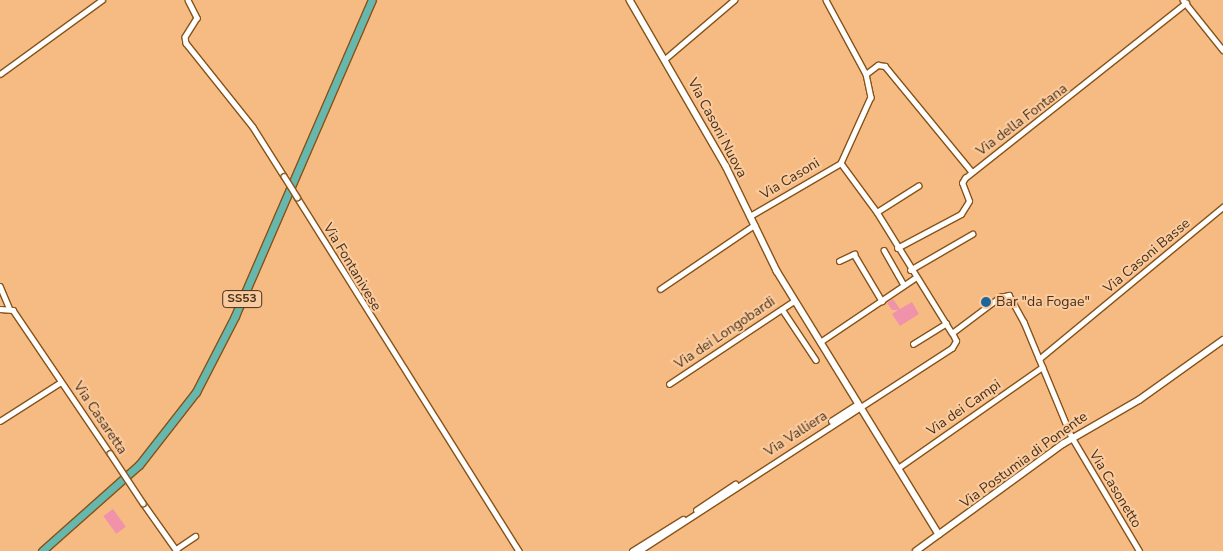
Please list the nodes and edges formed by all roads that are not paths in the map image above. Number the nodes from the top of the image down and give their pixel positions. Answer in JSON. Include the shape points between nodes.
{"nodes":[{"id":1,"x":102,"y":0,"type":"edge"},
{"id":2,"x":188,"y":0,"type":"edge"},
{"id":3,"x":372,"y":0,"type":"edge"},
{"id":4,"x":630,"y":0,"type":"edge"},
{"id":5,"x":734,"y":0,"type":"edge"},
{"id":6,"x":826,"y":0,"type":"edge"},
{"id":7,"x":1185,"y":2,"type":"edge"},
{"id":8,"x":1223,"y":50,"type":"edge"},
{"id":9,"x":665,"y":59,"type":"junction"},
{"id":10,"x":0,"y":74,"type":"edge"},
{"id":11,"x":866,"y":74,"type":"junction"},
{"id":12,"x":841,"y":163,"type":"junction"},
{"id":13,"x":972,"y":172,"type":"junction"},
{"id":14,"x":918,"y":186,"type":"dead end"},
{"id":15,"x":1223,"y":207,"type":"edge"},
{"id":16,"x":877,"y":212,"type":"junction"},
{"id":17,"x":750,"y":216,"type":"junction"},
{"id":18,"x":754,"y":225,"type":"junction"},
{"id":19,"x":972,"y":234,"type":"dead end"},
{"id":20,"x":897,"y":248,"type":"junction"},
{"id":21,"x":884,"y":250,"type":"dead end"},
{"id":22,"x":839,"y":261,"type":"dead end"},
{"id":23,"x":910,"y":270,"type":"junction"},
{"id":24,"x":915,"y":278,"type":"junction"},
{"id":25,"x":904,"y":285,"type":"junction"},
{"id":26,"x":0,"y":286,"type":"edge"},
{"id":27,"x":660,"y":289,"type":"dead end"},
{"id":28,"x":882,"y":300,"type":"junction"},
{"id":29,"x":794,"y":301,"type":"junction"},
{"id":30,"x":9,"y":307,"type":"junction"},
{"id":31,"x":0,"y":309,"type":"edge"},
{"id":32,"x":782,"y":309,"type":"junction"},
{"id":33,"x":946,"y":323,"type":"junction"},
{"id":34,"x":952,"y":333,"type":"junction"},
{"id":35,"x":1223,"y":340,"type":"edge"},
{"id":36,"x":820,"y":342,"type":"junction"},
{"id":37,"x":914,"y":344,"type":"dead end"},
{"id":38,"x":1039,"y":359,"type":"junction"},
{"id":39,"x":816,"y":360,"type":"dead end"},
{"id":40,"x":1042,"y":367,"type":"junction"},
{"id":41,"x":61,"y":382,"type":"junction"},
{"id":42,"x":669,"y":384,"type":"dead end"},
{"id":43,"x":858,"y":405,"type":"junction"},
{"id":44,"x":0,"y":421,"type":"edge"},
{"id":45,"x":1072,"y":438,"type":"junction"},
{"id":46,"x":804,"y":440,"type":"junction"},
{"id":47,"x":898,"y":468,"type":"junction"},
{"id":48,"x":939,"y":534,"type":"junction"},
{"id":49,"x":195,"y":536,"type":"dead end"},
{"id":50,"x":176,"y":550,"type":"edge"},
{"id":51,"x":42,"y":551,"type":"edge"},
{"id":52,"x":519,"y":551,"type":"edge"},
{"id":53,"x":632,"y":551,"type":"edge"},
{"id":54,"x":639,"y":551,"type":"edge"},
{"id":55,"x":916,"y":551,"type":"edge"},
{"id":56,"x":1139,"y":551,"type":"edge"}],
"edges":[{"from":1,"to":10,"type":"street"},
{"from":2,"to":52,"type":"street","name":"Via Fontanivese","bridge":true,"via":[[197,18],[185,37],[186,43],[253,127]]},
{"from":3,"to":51,"type":"highway","number":"SS53","via":[[232,323],[196,392],[140,465]]},
{"from":4,"to":9,"type":"main road","name":"Via Casoni Nuova"},
{"from":5,"to":9,"type":"street"},
{"from":6,"to":11,"type":"street"},
{"from":7,"to":8,"type":"street"},
{"from":7,"to":13,"type":"street","name":"Via della Fontana"},
{"from":9,"to":17,"type":"main road","name":"Via Casoni Nuova"},
{"from":11,"to":12,"type":"street","via":[[870,106]]},
{"from":11,"to":13,"type":"street","name":"Via della Fontana","via":[[878,65],[885,66]]},
{"from":12,"to":16,"type":"street","name":"Via Casoni"},
{"from":12,"to":17,"type":"street","name":"Via Casoni"},
{"from":13,"to":20,"type":"street","via":[[962,183],[968,207]]},
{"from":14,"to":16,"type":"street"},
{"from":15,"to":38,"type":"street","name":"Via Casoni Basse"},
{"from":16,"to":20,"type":"street","name":"Via Casoni"},
{"from":17,"to":18,"type":"main road","name":"Via Casoni Nuova"},
{"from":18,"to":27,"type":"street"},
{"from":18,"to":29,"type":"main road","name":"Via Casoni Nuova"},
{"from":19,"to":23,"type":"street"},
{"from":20,"to":23,"type":"street","name":"Via Casoni"},
{"from":21,"to":25,"type":"street"},
{"from":22,"to":28,"type":"street","via":[[854,254]]},
{"from":23,"to":24,"type":"street","name":"Via Casoni"},
{"from":24,"to":25,"type":"street"},
{"from":24,"to":33,"type":"street","name":"Via Casoni"},
{"from":25,"to":28,"type":"street"},
{"from":26,"to":30,"type":"street","name":"Via Casaretta"},
{"from":28,"to":36,"type":"street"},
{"from":29,"to":32,"type":"street","name":"Via dei Longobardi"},
{"from":29,"to":36,"type":"main road","name":"Via Casoni Nuova"},
{"from":30,"to":31,"type":"street"},
{"from":30,"to":41,"type":"street","name":"Via Casaretta"},
{"from":32,"to":39,"type":"street"},
{"from":32,"to":42,"type":"street","name":"Via dei Longobardi"},
{"from":33,"to":34,"type":"street","name":"Via Casoni"},
{"from":33,"to":37,"type":"street"},
{"from":34,"to":38,"type":"street","via":[[1000,297],[1009,296]]},
{"from":34,"to":43,"type":"street","name":"Via Valliera","via":[[956,341],[952,348]]},
{"from":35,"to":45,"type":"main road","name":"Via Postumia di Ponente","via":[[1139,400]]},
{"from":36,"to":43,"type":"main road","name":"Via Casoni Nuova"},
{"from":38,"to":40,"type":"street"},
{"from":40,"to":45,"type":"street"},
{"from":40,"to":47,"type":"street","name":"Via dei Campi"},
{"from":41,"to":44,"type":"street"},
{"from":41,"to":50,"type":"street","name":"Via Casaretta","bridge":true},
{"from":43,"to":46,"type":"street","name":"Via Valliera"},
{"from":43,"to":47,"type":"main road","name":"Via Casoni Nuova"},
{"from":45,"to":48,"type":"main road","name":"Via Postumia di Ponente"},
{"from":45,"to":56,"type":"street","name":"Via Casonetto"},
{"from":46,"to":53,"type":"street","name":"Via Valliera"},
{"from":46,"to":54,"type":"street","name":"Via Valliera"},
{"from":47,"to":48,"type":"main road","name":"Via Casoni Nuova"},
{"from":48,"to":55,"type":"main road","name":"Via Postumia di Ponente"},
{"from":49,"to":50,"type":"street"}]}
